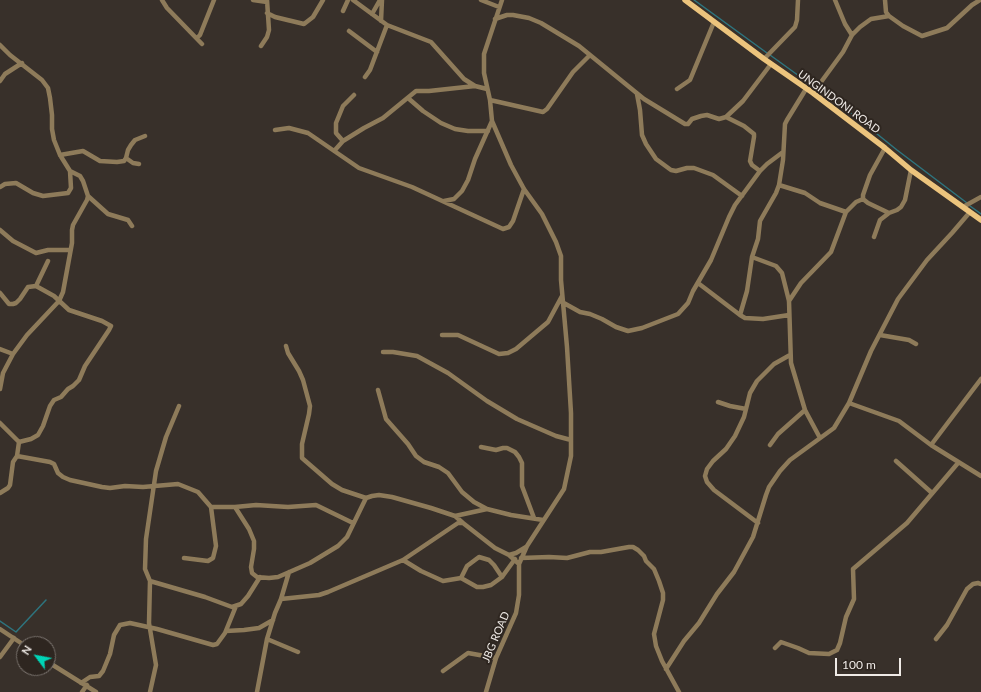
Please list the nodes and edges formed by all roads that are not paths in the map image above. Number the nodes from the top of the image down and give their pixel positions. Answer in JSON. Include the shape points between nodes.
{"nodes":[{"id":1,"x":162,"y":0,"type":"edge"},
{"id":2,"x":214,"y":0,"type":"edge"},
{"id":3,"x":253,"y":0,"type":"edge"},
{"id":4,"x":323,"y":0,"type":"edge"},
{"id":5,"x":348,"y":0,"type":"edge"},
{"id":6,"x":353,"y":0,"type":"edge"},
{"id":7,"x":381,"y":0,"type":"edge"},
{"id":8,"x":481,"y":0,"type":"edge"},
{"id":9,"x":502,"y":0,"type":"edge"},
{"id":10,"x":798,"y":0,"type":"edge"},
{"id":11,"x":835,"y":0,"type":"edge"},
{"id":12,"x":885,"y":0,"type":"edge"},
{"id":13,"x":980,"y":0,"type":"edge"},
{"id":14,"x":267,"y":1,"type":"edge"},
{"id":15,"x":687,"y":1,"type":"edge"},
{"id":16,"x":499,"y":7,"type":"junction"},
{"id":17,"x":343,"y":11,"type":"dead end"},
{"id":18,"x":267,"y":13,"type":"junction"},
{"id":19,"x":372,"y":14,"type":"junction"},
{"id":20,"x":889,"y":16,"type":"junction"},
{"id":21,"x":495,"y":19,"type":"junction"},
{"id":22,"x":381,"y":21,"type":"junction"},
{"id":23,"x":714,"y":22,"type":"junction"},
{"id":24,"x":387,"y":25,"type":"junction"},
{"id":25,"x":349,"y":30,"type":"dead end"},
{"id":26,"x":852,"y":35,"type":"junction"},
{"id":27,"x":197,"y":38,"type":"junction"},
{"id":28,"x":202,"y":44,"type":"dead end"},
{"id":29,"x":0,"y":45,"type":"edge"},
{"id":30,"x":261,"y":46,"type":"dead end"},
{"id":31,"x":377,"y":52,"type":"junction"},
{"id":32,"x":590,"y":55,"type":"junction"},
{"id":33,"x":764,"y":59,"type":"junction"},
{"id":34,"x":22,"y":63,"type":"junction"},
{"id":35,"x":771,"y":64,"type":"junction"},
{"id":36,"x":365,"y":77,"type":"dead end"},
{"id":37,"x":0,"y":81,"type":"edge"},
{"id":38,"x":475,"y":86,"type":"junction"},
{"id":39,"x":487,"y":89,"type":"junction"},
{"id":40,"x":677,"y":89,"type":"dead end"},
{"id":41,"x":806,"y":89,"type":"junction"},
{"id":42,"x":813,"y":93,"type":"junction"},
{"id":43,"x":637,"y":94,"type":"junction"},
{"id":44,"x":354,"y":95,"type":"dead end"},
{"id":45,"x":408,"y":98,"type":"junction"},
{"id":46,"x":490,"y":100,"type":"junction"},
{"id":47,"x":726,"y":117,"type":"junction"},
{"id":48,"x":492,"y":121,"type":"junction"},
{"id":49,"x":275,"y":130,"type":"dead end"},
{"id":50,"x":488,"y":131,"type":"junction"},
{"id":51,"x":145,"y":136,"type":"dead end"},
{"id":52,"x":343,"y":141,"type":"junction"},
{"id":53,"x":885,"y":148,"type":"junction"},
{"id":54,"x":335,"y":150,"type":"junction"},
{"id":55,"x":783,"y":152,"type":"junction"},
{"id":56,"x":60,"y":155,"type":"junction"},
{"id":57,"x":126,"y":158,"type":"junction"},
{"id":58,"x":139,"y":164,"type":"dead end"},
{"id":59,"x":911,"y":170,"type":"junction"},
{"id":60,"x":760,"y":171,"type":"junction"},
{"id":61,"x":70,"y":172,"type":"junction"},
{"id":62,"x":779,"y":184,"type":"junction"},
{"id":63,"x":0,"y":187,"type":"edge"},
{"id":64,"x":524,"y":189,"type":"junction"},
{"id":65,"x":88,"y":196,"type":"junction"},
{"id":66,"x":742,"y":196,"type":"junction"},
{"id":67,"x":981,"y":197,"type":"edge"},
{"id":68,"x":864,"y":199,"type":"junction"},
{"id":69,"x":444,"y":201,"type":"junction"},
{"id":70,"x":963,"y":207,"type":"junction"},
{"id":71,"x":846,"y":212,"type":"junction"},
{"id":72,"x":970,"y":212,"type":"junction"},
{"id":73,"x":889,"y":213,"type":"junction"},
{"id":74,"x":981,"y":220,"type":"edge"},
{"id":75,"x":132,"y":226,"type":"dead end"},
{"id":76,"x":0,"y":230,"type":"edge"},
{"id":77,"x":874,"y":237,"type":"dead end"},
{"id":78,"x":70,"y":250,"type":"junction"},
{"id":79,"x":752,"y":257,"type":"junction"},
{"id":80,"x":48,"y":261,"type":"dead end"},
{"id":81,"x":698,"y":283,"type":"junction"},
{"id":82,"x":36,"y":286,"type":"junction"},
{"id":83,"x":0,"y":293,"type":"edge"},
{"id":84,"x":562,"y":299,"type":"junction"},
{"id":85,"x":59,"y":301,"type":"junction"},
{"id":86,"x":789,"y":301,"type":"junction"},
{"id":87,"x":740,"y":315,"type":"junction"},
{"id":88,"x":789,"y":315,"type":"junction"},
{"id":89,"x":880,"y":335,"type":"junction"},
{"id":90,"x":442,"y":336,"type":"dead end"},
{"id":91,"x":916,"y":344,"type":"dead end"},
{"id":92,"x":286,"y":346,"type":"dead end"},
{"id":93,"x":0,"y":349,"type":"edge"},
{"id":94,"x":383,"y":352,"type":"dead end"},
{"id":95,"x":13,"y":354,"type":"junction"},
{"id":96,"x":790,"y":356,"type":"junction"},
{"id":97,"x":2,"y":373,"type":"edge"},
{"id":98,"x":981,"y":380,"type":"edge"},
{"id":99,"x":0,"y":390,"type":"edge"},
{"id":100,"x":378,"y":390,"type":"dead end"},
{"id":101,"x":718,"y":402,"type":"dead end"},
{"id":102,"x":849,"y":403,"type":"junction"},
{"id":103,"x":179,"y":406,"type":"dead end"},
{"id":104,"x":858,"y":406,"type":"junction"},
{"id":105,"x":746,"y":409,"type":"junction"},
{"id":106,"x":805,"y":410,"type":"junction"},
{"id":107,"x":844,"y":413,"type":"junction"},
{"id":108,"x":0,"y":423,"type":"edge"},
{"id":109,"x":820,"y":438,"type":"junction"},
{"id":110,"x":571,"y":440,"type":"junction"},
{"id":111,"x":19,"y":442,"type":"junction"},
{"id":112,"x":770,"y":445,"type":"dead end"},
{"id":113,"x":931,"y":445,"type":"junction"},
{"id":114,"x":481,"y":447,"type":"dead end"},
{"id":115,"x":18,"y":456,"type":"junction"},
{"id":116,"x":896,"y":461,"type":"dead end"},
{"id":117,"x":958,"y":463,"type":"junction"},
{"id":118,"x":981,"y":476,"type":"edge"},
{"id":119,"x":153,"y":487,"type":"junction"},
{"id":120,"x":1,"y":491,"type":"edge"},
{"id":121,"x":932,"y":493,"type":"junction"},
{"id":122,"x":366,"y":498,"type":"junction"},
{"id":123,"x":211,"y":507,"type":"junction"},
{"id":124,"x":235,"y":507,"type":"junction"},
{"id":125,"x":487,"y":508,"type":"junction"},
{"id":126,"x":455,"y":516,"type":"junction"},
{"id":127,"x":534,"y":518,"type":"junction"},
{"id":128,"x":543,"y":520,"type":"junction"},
{"id":129,"x":353,"y":523,"type":"junction"},
{"id":130,"x":463,"y":523,"type":"junction"},
{"id":131,"x":758,"y":523,"type":"junction"},
{"id":132,"x":527,"y":546,"type":"junction"},
{"id":133,"x":509,"y":555,"type":"junction"},
{"id":134,"x":184,"y":558,"type":"dead end"},
{"id":135,"x":521,"y":558,"type":"junction"},
{"id":136,"x":515,"y":559,"type":"junction"},
{"id":137,"x":403,"y":560,"type":"junction"},
{"id":138,"x":519,"y":564,"type":"junction"},
{"id":139,"x":289,"y":572,"type":"junction"},
{"id":140,"x":260,"y":577,"type":"junction"},
{"id":141,"x":502,"y":577,"type":"junction"},
{"id":142,"x":461,"y":578,"type":"junction"},
{"id":143,"x":150,"y":581,"type":"junction"},
{"id":144,"x":981,"y":584,"type":"edge"},
{"id":145,"x":281,"y":599,"type":"junction"},
{"id":146,"x":236,"y":606,"type":"junction"},
{"id":147,"x":273,"y":620,"type":"junction"},
{"id":148,"x":150,"y":628,"type":"junction"},
{"id":149,"x":0,"y":629,"type":"edge"},
{"id":150,"x":226,"y":631,"type":"junction"},
{"id":151,"x":14,"y":638,"type":"joint"},
{"id":152,"x":268,"y":639,"type":"junction"},
{"id":153,"x":936,"y":639,"type":"dead end"},
{"id":154,"x":774,"y":648,"type":"dead end"},
{"id":155,"x":298,"y":652,"type":"dead end"},
{"id":156,"x":0,"y":657,"type":"edge"},
{"id":157,"x":496,"y":658,"type":"junction"},
{"id":158,"x":56,"y":667,"type":"edge"},
{"id":159,"x":666,"y":669,"type":"junction"},
{"id":160,"x":443,"y":671,"type":"dead end"},
{"id":161,"x":81,"y":683,"type":"junction"},
{"id":162,"x":87,"y":686,"type":"junction"},
{"id":163,"x":82,"y":692,"type":"edge"},
{"id":164,"x":96,"y":692,"type":"edge"},
{"id":165,"x":150,"y":692,"type":"edge"},
{"id":166,"x":257,"y":692,"type":"edge"},
{"id":167,"x":486,"y":692,"type":"edge"},
{"id":168,"x":678,"y":692,"type":"edge"}],
"edges":[{"from":1,"to":27,"type":"street"},
{"from":2,"to":27,"type":"street"},
{"from":3,"to":14,"type":"street"},
{"from":4,"to":18,"type":"street","via":[[313,17],[304,24]]},
{"from":5,"to":17,"type":"street"},
{"from":6,"to":19,"type":"street"},
{"from":7,"to":19,"type":"street"},
{"from":7,"to":22,"type":"street"},
{"from":8,"to":16,"type":"street"},
{"from":9,"to":16,"type":"street"},
{"from":10,"to":33,"type":"street","via":[[795,27]]},
{"from":11,"to":26,"type":"street"},
{"from":12,"to":20,"type":"street"},
{"from":13,"to":20,"type":"street","via":[[970,3],[947,28],[922,36]]},
{"from":14,"to":18,"type":"street"},
{"from":15,"to":23,"type":"main road","name":"UNGINDONI ROAD"},
{"from":16,"to":21,"type":"street"},
{"from":18,"to":30,"type":"street","via":[[269,30]]},
{"from":19,"to":22,"type":"street"},
{"from":20,"to":26,"type":"street","via":[[871,19]]},
{"from":21,"to":32,"type":"street","via":[[507,15],[529,18],[542,23]]},
{"from":21,"to":39,"type":"street","via":[[484,54]]},
{"from":22,"to":24,"type":"street"},
{"from":23,"to":33,"type":"main road","name":"UNGINDONI ROAD"},
{"from":23,"to":40,"type":"street","via":[[690,80]]},
{"from":24,"to":31,"type":"street"},
{"from":24,"to":38,"type":"street","via":[[431,42],[457,72]]},
{"from":25,"to":31,"type":"street"},
{"from":26,"to":42,"type":"street","via":[[843,52]]},
{"from":27,"to":28,"type":"street"},
{"from":29,"to":34,"type":"street"},
{"from":31,"to":36,"type":"street"},
{"from":32,"to":43,"type":"street"},
{"from":32,"to":46,"type":"street","via":[[573,72],[543,112]]},
{"from":33,"to":35,"type":"main road","name":"UNGINDONI ROAD"},
{"from":34,"to":37,"type":"street","via":[[5,74]]},
{"from":34,"to":56,"type":"street","via":[[48,88],[52,129]]},
{"from":35,"to":41,"type":"main road","name":"UNGINDONI ROAD"},
{"from":35,"to":47,"type":"street","via":[[743,101]]},
{"from":38,"to":39,"type":"street"},
{"from":38,"to":45,"type":"street","via":[[416,91]]},
{"from":39,"to":46,"type":"street"},
{"from":41,"to":42,"type":"main road","name":"UNGINDONI ROAD"},
{"from":41,"to":55,"type":"street","via":[[787,120]]},
{"from":42,"to":53,"type":"main road","name":"UNGINDONI ROAD"},
{"from":43,"to":47,"type":"street","via":[[685,124],[701,116],[719,119]]},
{"from":43,"to":66,"type":"street","via":[[642,135],[656,159],[671,170],[694,168],[713,175]]},
{"from":44,"to":52,"type":"street","via":[[343,106],[336,123],[336,132]]},
{"from":45,"to":50,"type":"street","via":[[441,123],[455,129]]},
{"from":45,"to":52,"type":"street","via":[[383,118]]},
{"from":46,"to":48,"type":"street"},
{"from":47,"to":60,"type":"street","via":[[754,134],[750,161]]},
{"from":48,"to":50,"type":"street"},
{"from":48,"to":64,"type":"street","name":"JBG ROAD"},
{"from":49,"to":54,"type":"street","via":[[289,128],[308,134]]},
{"from":50,"to":69,"type":"street","via":[[462,191],[454,199]]},
{"from":51,"to":57,"type":"street","via":[[131,145]]},
{"from":52,"to":54,"type":"street"},
{"from":53,"to":59,"type":"main road","name":"UNGINDONI ROAD"},
{"from":53,"to":68,"type":"street","via":[[870,174]]},
{"from":54,"to":69,"type":"street","via":[[359,168],[406,184]]},
{"from":55,"to":60,"type":"street"},
{"from":55,"to":62,"type":"street"},
{"from":56,"to":57,"type":"street","via":[[77,151],[108,162],[124,161]]},
{"from":56,"to":61,"type":"street"},
{"from":57,"to":58,"type":"street","via":[[133,164]]},
{"from":59,"to":70,"type":"main road","name":"UNGINDONI ROAD"},
{"from":59,"to":73,"type":"street","via":[[905,200],[901,207]]},
{"from":60,"to":66,"type":"street"},
{"from":61,"to":63,"type":"street","via":[[71,188],[68,193],[43,196],[16,183]]},
{"from":61,"to":65,"type":"street","via":[[80,176]]},
{"from":62,"to":71,"type":"street"},
{"from":62,"to":79,"type":"street","via":[[760,221]]},
{"from":64,"to":69,"type":"street","via":[[513,221],[509,227],[503,229]]},
{"from":64,"to":84,"type":"street","name":"JBG ROAD","via":[[542,214],[561,256]]},
{"from":65,"to":75,"type":"street","via":[[108,214],[128,220]]},
{"from":65,"to":78,"type":"street","via":[[73,225]]},
{"from":66,"to":81,"type":"street","via":[[729,216],[711,260]]},
{"from":67,"to":70,"type":"street"},
{"from":68,"to":71,"type":"street","via":[[856,202]]},
{"from":68,"to":73,"type":"street"},
{"from":70,"to":72,"type":"main road","name":"UNGINDONI ROAD"},
{"from":71,"to":86,"type":"street","via":[[831,252],[801,283]]},
{"from":72,"to":74,"type":"main road","name":"UNGINDONI ROAD"},
{"from":72,"to":89,"type":"street","via":[[914,276],[898,299]]},
{"from":73,"to":77,"type":"street","via":[[880,220]]},
{"from":76,"to":78,"type":"street","via":[[13,241],[36,253]]},
{"from":78,"to":85,"type":"street","via":[[65,286]]},
{"from":79,"to":86,"type":"street","via":[[779,268]]},
{"from":79,"to":87,"type":"street","via":[[747,292]]},
{"from":80,"to":82,"type":"street"},
{"from":81,"to":84,"type":"street","via":[[688,304],[678,314],[628,331],[580,312]]},
{"from":81,"to":87,"type":"street"},
{"from":82,"to":83,"type":"street","via":[[28,287],[16,304],[9,304]]},
{"from":82,"to":85,"type":"street"},
{"from":84,"to":90,"type":"street","via":[[548,322],[508,353],[499,354],[458,335]]},
{"from":84,"to":110,"type":"street","name":"JBG ROAD"},
{"from":85,"to":95,"type":"street"},
{"from":85,"to":111,"type":"street","via":[[74,312],[108,323],[109,330],[76,384],[54,400],[38,435],[31,440]]},
{"from":86,"to":88,"type":"street"},
{"from":87,"to":88,"type":"street","via":[[758,320]]},
{"from":88,"to":96,"type":"street"},
{"from":89,"to":91,"type":"street","via":[[909,340]]},
{"from":89,"to":102,"type":"street"},
{"from":92,"to":122,"type":"street","via":[[303,380],[310,406],[302,444],[302,458],[332,484]]},
{"from":93,"to":95,"type":"street"},
{"from":94,"to":110,"type":"street","via":[[417,356],[448,372],[487,401],[517,419]]},
{"from":95,"to":97,"type":"street"},
{"from":96,"to":105,"type":"street","via":[[774,364],[761,376],[750,393]]},
{"from":96,"to":106,"type":"street"},
{"from":97,"to":99,"type":"street"},
{"from":98,"to":113,"type":"street"},
{"from":100,"to":125,"type":"street","via":[[386,418],[416,456],[448,473],[462,492]]},
{"from":101,"to":105,"type":"street"},
{"from":102,"to":104,"type":"street"},
{"from":102,"to":107,"type":"street"},
{"from":103,"to":119,"type":"street","via":[[160,457]]},
{"from":104,"to":107,"type":"street"},
{"from":104,"to":113,"type":"street","via":[[899,421]]},
{"from":105,"to":131,"type":"street","via":[[730,443],[713,461],[705,476],[714,490]]},
{"from":106,"to":109,"type":"street"},
{"from":106,"to":112,"type":"street","via":[[778,434]]},
{"from":107,"to":109,"type":"street","via":[[832,430]]},
{"from":108,"to":111,"type":"street"},
{"from":109,"to":131,"type":"street","via":[[790,460],[780,471],[768,491]]},
{"from":110,"to":128,"type":"street","name":"JBG ROAD","via":[[571,456],[564,489]]},
{"from":111,"to":115,"type":"street"},
{"from":113,"to":117,"type":"street"},
{"from":114,"to":127,"type":"street","via":[[496,450],[507,448],[519,457],[522,463],[522,486]]},
{"from":115,"to":119,"type":"street","via":[[50,462],[54,464],[58,473],[70,480],[110,488]]},
{"from":115,"to":120,"type":"street","via":[[13,462],[10,484]]},
{"from":116,"to":121,"type":"street"},
{"from":117,"to":118,"type":"street"},
{"from":117,"to":121,"type":"street"},
{"from":119,"to":123,"type":"street","via":[[178,484],[198,492]]},
{"from":119,"to":143,"type":"street","via":[[145,552],[145,569]]},
{"from":121,"to":154,"type":"street","via":[[907,523],[853,569],[854,598],[837,650],[829,654],[809,654],[781,642]]},
{"from":122,"to":126,"type":"street","via":[[379,495],[392,497]]},
{"from":122,"to":129,"type":"street"},
{"from":123,"to":124,"type":"street"},
{"from":123,"to":134,"type":"street","via":[[216,546],[212,558],[208,561]]},
{"from":124,"to":129,"type":"street","via":[[316,505]]},
{"from":124,"to":140,"type":"street","via":[[254,541],[252,574]]},
{"from":125,"to":126,"type":"street"},
{"from":125,"to":127,"type":"street"},
{"from":126,"to":130,"type":"street"},
{"from":127,"to":128,"type":"street"},
{"from":128,"to":132,"type":"street","name":"JBG ROAD"},
{"from":129,"to":139,"type":"street","via":[[347,536],[338,546]]},
{"from":130,"to":133,"type":"street","via":[[495,548]]},
{"from":130,"to":137,"type":"street","via":[[455,525]]},
{"from":131,"to":159,"type":"street","via":[[754,538],[728,582],[684,640]]},
{"from":132,"to":133,"type":"street"},
{"from":132,"to":135,"type":"street","name":"JBG ROAD"},
{"from":133,"to":136,"type":"street"},
{"from":135,"to":138,"type":"street","name":"JBG ROAD"},
{"from":135,"to":159,"type":"street","via":[[567,558],[629,547],[638,550],[654,569],[663,593],[654,634]]},
{"from":136,"to":138,"type":"street"},
{"from":136,"to":141,"type":"street"},
{"from":137,"to":142,"type":"street","via":[[443,581]]},
{"from":137,"to":145,"type":"street","via":[[328,592]]},
{"from":138,"to":157,"type":"street","name":"JBG ROAD","via":[[516,614]]},
{"from":139,"to":140,"type":"street","via":[[278,577]]},
{"from":139,"to":145,"type":"street"},
{"from":140,"to":146,"type":"street","via":[[248,596]]},
{"from":141,"to":142,"type":"street","via":[[483,588],[477,588]]},
{"from":141,"to":142,"type":"street","via":[[489,560],[479,557],[467,566]]},
{"from":143,"to":146,"type":"street","via":[[228,606]]},
{"from":143,"to":148,"type":"street"},
{"from":144,"to":153,"type":"street","via":[[972,584],[967,589]]},
{"from":145,"to":147,"type":"street"},
{"from":146,"to":150,"type":"street"},
{"from":147,"to":150,"type":"street","via":[[259,628]]},
{"from":147,"to":152,"type":"street"},
{"from":148,"to":150,"type":"street","via":[[213,645],[218,644]]},
{"from":148,"to":161,"type":"street","via":[[130,623],[120,625],[116,629],[103,671],[99,676],[90,677]]},
{"from":148,"to":165,"type":"street","via":[[156,664]]},
{"from":149,"to":151,"type":"street"},
{"from":151,"to":156,"type":"street"},
{"from":152,"to":155,"type":"street"},
{"from":152,"to":166,"type":"street"},
{"from":157,"to":160,"type":"street","via":[[468,654]]},
{"from":157,"to":167,"type":"street","name":"JBG ROAD"},
{"from":158,"to":161,"type":"street"},
{"from":159,"to":168,"type":"street"},
{"from":161,"to":162,"type":"street"},
{"from":162,"to":163,"type":"street"},
{"from":162,"to":164,"type":"street"}]}
